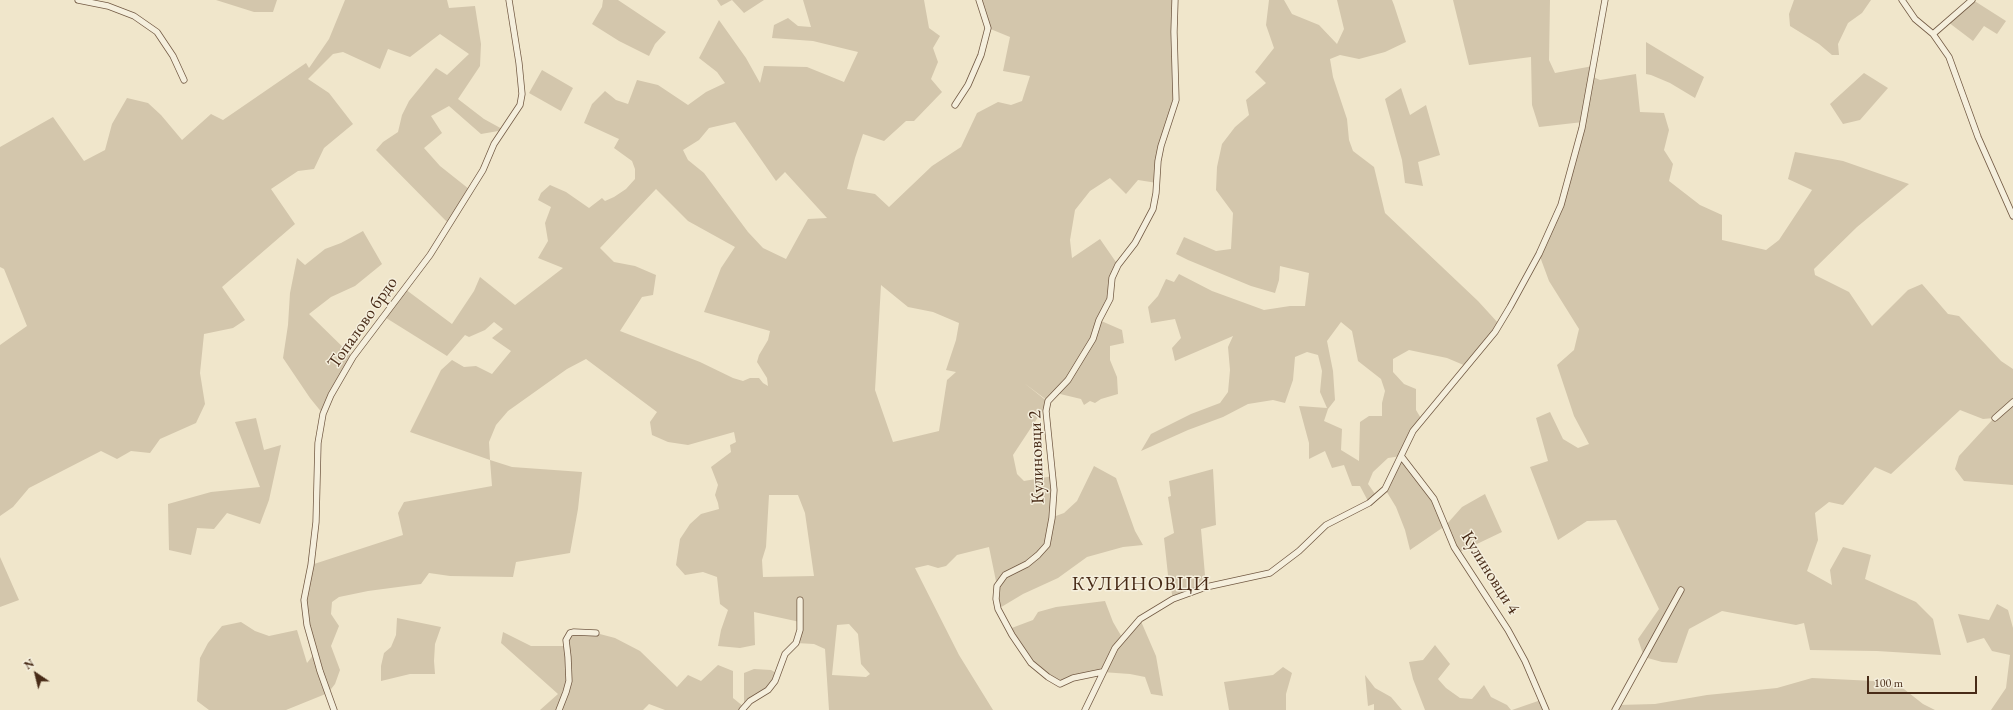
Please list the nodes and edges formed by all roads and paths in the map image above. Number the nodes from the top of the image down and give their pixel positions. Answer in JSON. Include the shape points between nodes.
{"nodes":[{"id":1,"x":78,"y":0,"type":"edge"},
{"id":2,"x":509,"y":0,"type":"edge"},
{"id":3,"x":979,"y":0,"type":"edge"},
{"id":4,"x":1175,"y":0,"type":"edge"},
{"id":5,"x":1605,"y":0,"type":"edge"},
{"id":6,"x":1902,"y":0,"type":"edge"},
{"id":7,"x":1972,"y":0,"type":"edge"},
{"id":8,"x":1933,"y":34,"type":"junction"},
{"id":9,"x":184,"y":80,"type":"dead end"},
{"id":10,"x":955,"y":104,"type":"dead end"},
{"id":11,"x":2013,"y":216,"type":"edge"},
{"id":12,"x":2013,"y":402,"type":"edge"},
{"id":13,"x":1994,"y":418,"type":"dead end"},
{"id":14,"x":1401,"y":456,"type":"junction"},
{"id":15,"x":1681,"y":590,"type":"dead end"},
{"id":16,"x":800,"y":600,"type":"dead end"},
{"id":17,"x":596,"y":633,"type":"dead end"},
{"id":18,"x":1102,"y":672,"type":"junction"},
{"id":19,"x":334,"y":710,"type":"edge"},
{"id":20,"x":559,"y":710,"type":"edge"},
{"id":21,"x":742,"y":710,"type":"edge"},
{"id":22,"x":1085,"y":710,"type":"edge"},
{"id":23,"x":1546,"y":710,"type":"edge"},
{"id":24,"x":1615,"y":710,"type":"edge"}],
"edges":[{"from":1,"to":9,"type":"street","via":[[108,6],[134,16],[157,32],[173,56]]},
{"from":2,"to":19,"type":"street","name":"Топалово брдо","via":[[519,63],[522,94],[520,105],[494,144],[483,170],[430,255],[352,356],[323,414],[318,443],[316,522],[304,600],[307,625]]},
{"from":3,"to":10,"type":"street","via":[[988,28],[982,55],[968,85]]},
{"from":4,"to":18,"type":"street","name":"Кулиновци 2","via":[[1176,100],[1161,146],[1153,209],[1136,243],[1118,264],[1112,278],[1110,299],[1093,339],[1068,380],[1048,401],[1046,411],[1054,490],[1047,545],[1027,564],[1005,575],[996,592],[998,609],[1012,635],[1031,663],[1048,677],[1060,684],[1073,678]]},
{"from":5,"to":14,"type":"street","via":[[1582,128],[1561,206],[1539,254],[1495,332],[1413,431]]},
{"from":6,"to":8,"type":"street","via":[[1915,19]]},
{"from":7,"to":8,"type":"street"},
{"from":8,"to":11,"type":"street","via":[[1949,56],[1978,137]]},
{"from":12,"to":13,"type":"street"},
{"from":14,"to":18,"type":"street","via":[[1378,498],[1332,521],[1283,565],[1258,577],[1206,588],[1173,599],[1140,619],[1115,648]]},
{"from":14,"to":23,"type":"street","name":"Кулиновци 4","via":[[1434,499],[1454,547],[1508,630],[1525,661]]},
{"from":15,"to":24,"type":"street"},
{"from":16,"to":21,"type":"street","via":[[800,630],[796,643],[785,654],[775,680],[768,690],[750,701]]},
{"from":17,"to":20,"type":"street","via":[[574,632],[570,633],[566,640],[569,681]]},
{"from":18,"to":22,"type":"street"}]}
